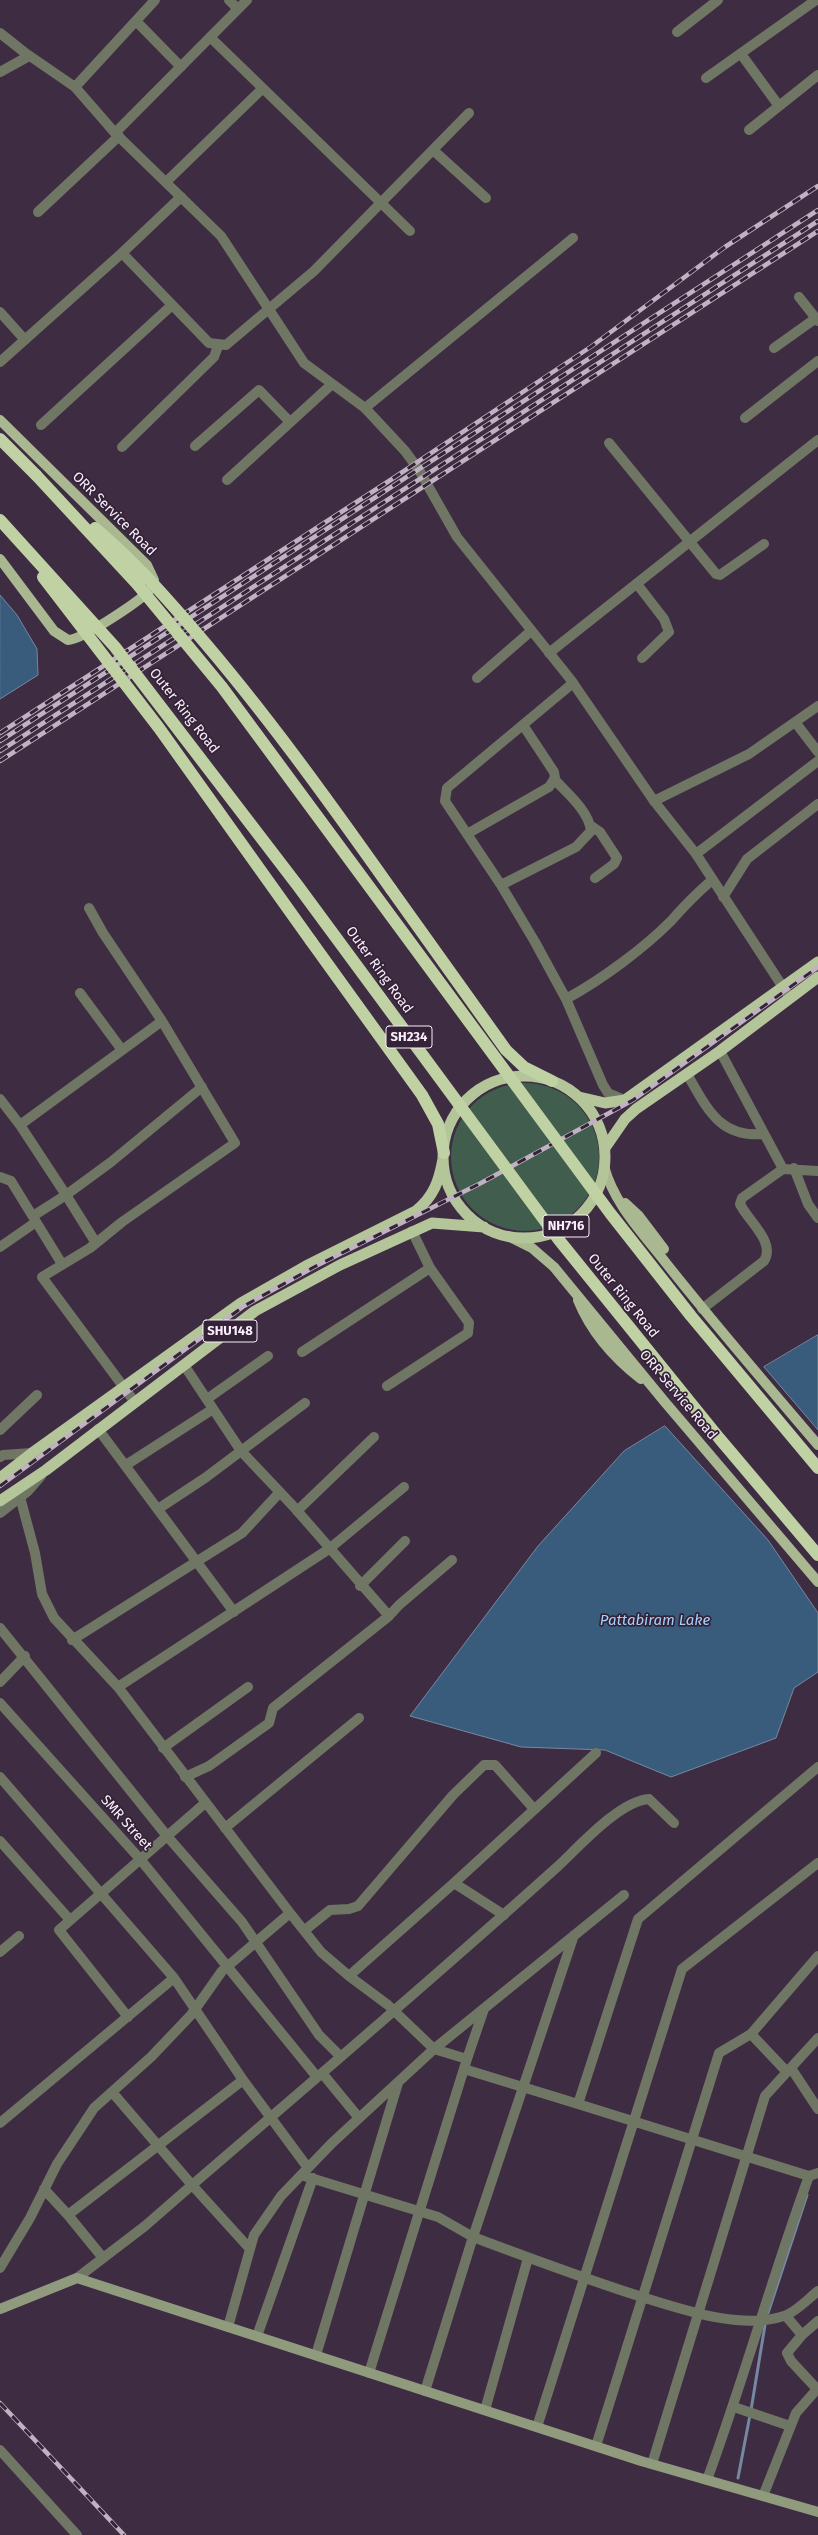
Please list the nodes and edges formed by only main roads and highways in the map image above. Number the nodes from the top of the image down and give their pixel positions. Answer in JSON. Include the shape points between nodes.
{"nodes":[{"id":1,"x":0,"y":420,"type":"edge"},
{"id":2,"x":0,"y":439,"type":"edge"},
{"id":3,"x":57,"y":496,"type":"junction"},
{"id":4,"x":0,"y":521,"type":"edge"},
{"id":5,"x":0,"y":559,"type":"edge"},
{"id":6,"x":818,"y":962,"type":"edge"},
{"id":7,"x":818,"y":977,"type":"edge"},
{"id":8,"x":552,"y":1081,"type":"junction"},
{"id":9,"x":578,"y":1096,"type":"junction"},
{"id":10,"x":605,"y":1148,"type":"junction"},
{"id":11,"x":444,"y":1156,"type":"junction"},
{"id":12,"x":604,"y":1166,"type":"junction"},
{"id":13,"x":484,"y":1227,"type":"junction"},
{"id":14,"x":508,"y":1236,"type":"junction"},
{"id":15,"x":818,"y":1445,"type":"edge"},
{"id":16,"x":818,"y":1468,"type":"edge"},
{"id":17,"x":0,"y":1478,"type":"edge"},
{"id":18,"x":0,"y":1501,"type":"edge"},
{"id":19,"x":818,"y":1555,"type":"edge"},
{"id":20,"x":818,"y":1582,"type":"edge"},
{"id":21,"x":0,"y":2309,"type":"edge"},
{"id":22,"x":817,"y":2510,"type":"edge"}],
"edges":[{"from":1,"to":5,"type":"main road","name":"ORR Service Road","via":[[147,565],[154,580],[152,587],[136,600],[82,636],[68,640],[54,631]]},
{"from":2,"to":3,"type":"highway","bridge":true},
{"from":3,"to":8,"type":"highway","bridge":true,"via":[[135,565],[236,679],[306,771],[506,1050],[524,1067]]},
{"from":3,"to":16,"type":"highway","bridge":true,"via":[[137,584],[218,682],[610,1213],[701,1329]]},
{"from":4,"to":11,"type":"highway","bridge":true,"via":[[164,734],[422,1095],[438,1124]]},
{"from":4,"to":19,"type":"highway","name":"Outer Ring Road","number":"SH234","bridge":true,"via":[[115,647],[284,867],[559,1240],[690,1403]]},
{"from":6,"to":9,"type":"highway","number":"NH716","via":[[625,1100],[605,1103]]},
{"from":7,"to":10,"type":"highway","via":[[720,1051],[636,1109],[625,1119]]},
{"from":8,"to":9,"type":"highway","number":"NH716"},
{"from":8,"to":11,"type":"highway","number":"NH716","via":[[523,1076],[495,1082],[483,1088],[466,1101],[454,1118],[448,1131]]},
{"from":9,"to":10,"type":"highway","number":"NH716","via":[[596,1120]]},
{"from":10,"to":12,"type":"highway","number":"NH716"},
{"from":11,"to":13,"type":"highway","number":"NH716","via":[[451,1191],[459,1205]]},
{"from":11,"to":17,"type":"highway","number":"SHU148","via":[[438,1186],[428,1201],[416,1211],[306,1266],[241,1303]]},
{"from":12,"to":14,"type":"highway","number":"NH716","via":[[594,1197],[578,1217],[551,1233],[533,1237]]},
{"from":12,"to":15,"type":"main road","via":[[614,1194],[643,1222],[673,1263],[681,1282]]},
{"from":13,"to":14,"type":"highway","number":"NH716"},
{"from":13,"to":18,"type":"highway","number":"SHU148","via":[[432,1223],[340,1265],[255,1312],[46,1470]]},
{"from":14,"to":20,"type":"main road","name":"ORR Service Road","via":[[542,1255],[573,1289]]},
{"from":21,"to":22,"type":"main road","via":[[77,2278],[652,2464]]}]}
